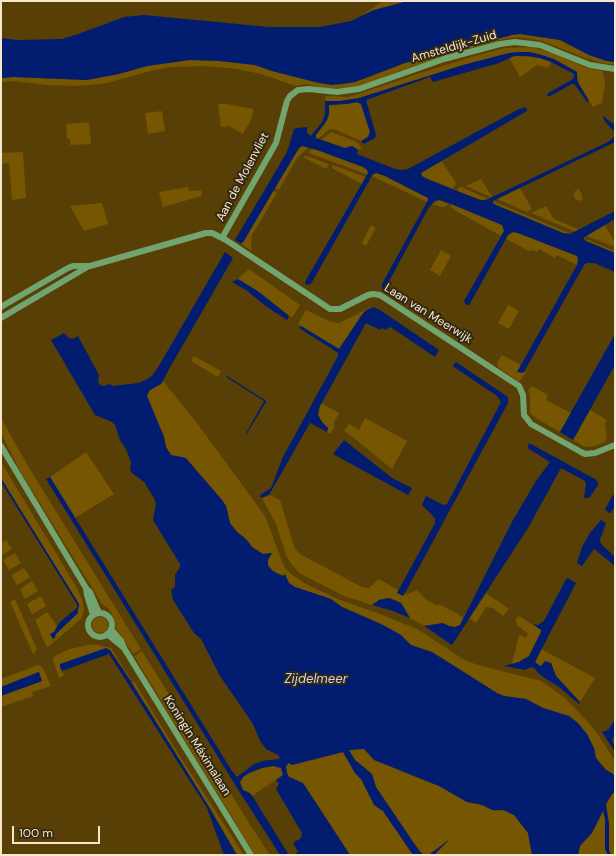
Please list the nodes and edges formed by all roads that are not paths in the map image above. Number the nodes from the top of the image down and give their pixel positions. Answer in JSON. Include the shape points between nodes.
{"nodes":[{"id":1,"x":615,"y":69,"type":"edge"},
{"id":2,"x":287,"y":101,"type":"joint"},
{"id":3,"x":222,"y":238,"type":"junction"},
{"id":4,"x":90,"y":266,"type":"junction"},
{"id":5,"x":1,"y":307,"type":"edge"},
{"id":6,"x":1,"y":318,"type":"edge"},
{"id":7,"x":615,"y":445,"type":"edge"},
{"id":8,"x":1,"y":446,"type":"edge"},
{"id":9,"x":96,"y":614,"type":"junction"},
{"id":10,"x":109,"y":632,"type":"junction"},
{"id":11,"x":251,"y":855,"type":"edge"}],
"edges":[{"from":1,"to":2,"type":"street","name":"Amsteldijk-Zuid","via":[[590,65],[540,45],[515,42],[444,59],[359,89],[337,92],[298,90]]},
{"from":2,"to":3,"type":"street","name":"Aan de Molenvliet","via":[[276,143]]},
{"from":3,"to":4,"type":"street","name":"Laan van Meerwijk","via":[[212,233],[206,234]]},
{"from":3,"to":7,"type":"street","name":"Laan van Meerwijk","via":[[330,309],[340,309],[368,295],[380,295],[519,386],[523,394],[524,415],[532,424],[586,454]]},
{"from":4,"to":5,"type":"street","name":"Laan van Meerwijk","via":[[68,268]]},
{"from":4,"to":6,"type":"street","name":"Laan van Meerwijk"},
{"from":8,"to":9,"type":"street","via":[[92,596]]},
{"from":9,"to":10,"type":"street","via":[[104,614],[109,618]]},
{"from":9,"to":10,"type":"street","via":[[88,623],[90,633],[98,637]]},
{"from":10,"to":11,"type":"street","name":"Koningin Máximalaan","via":[[121,641]]}]}
